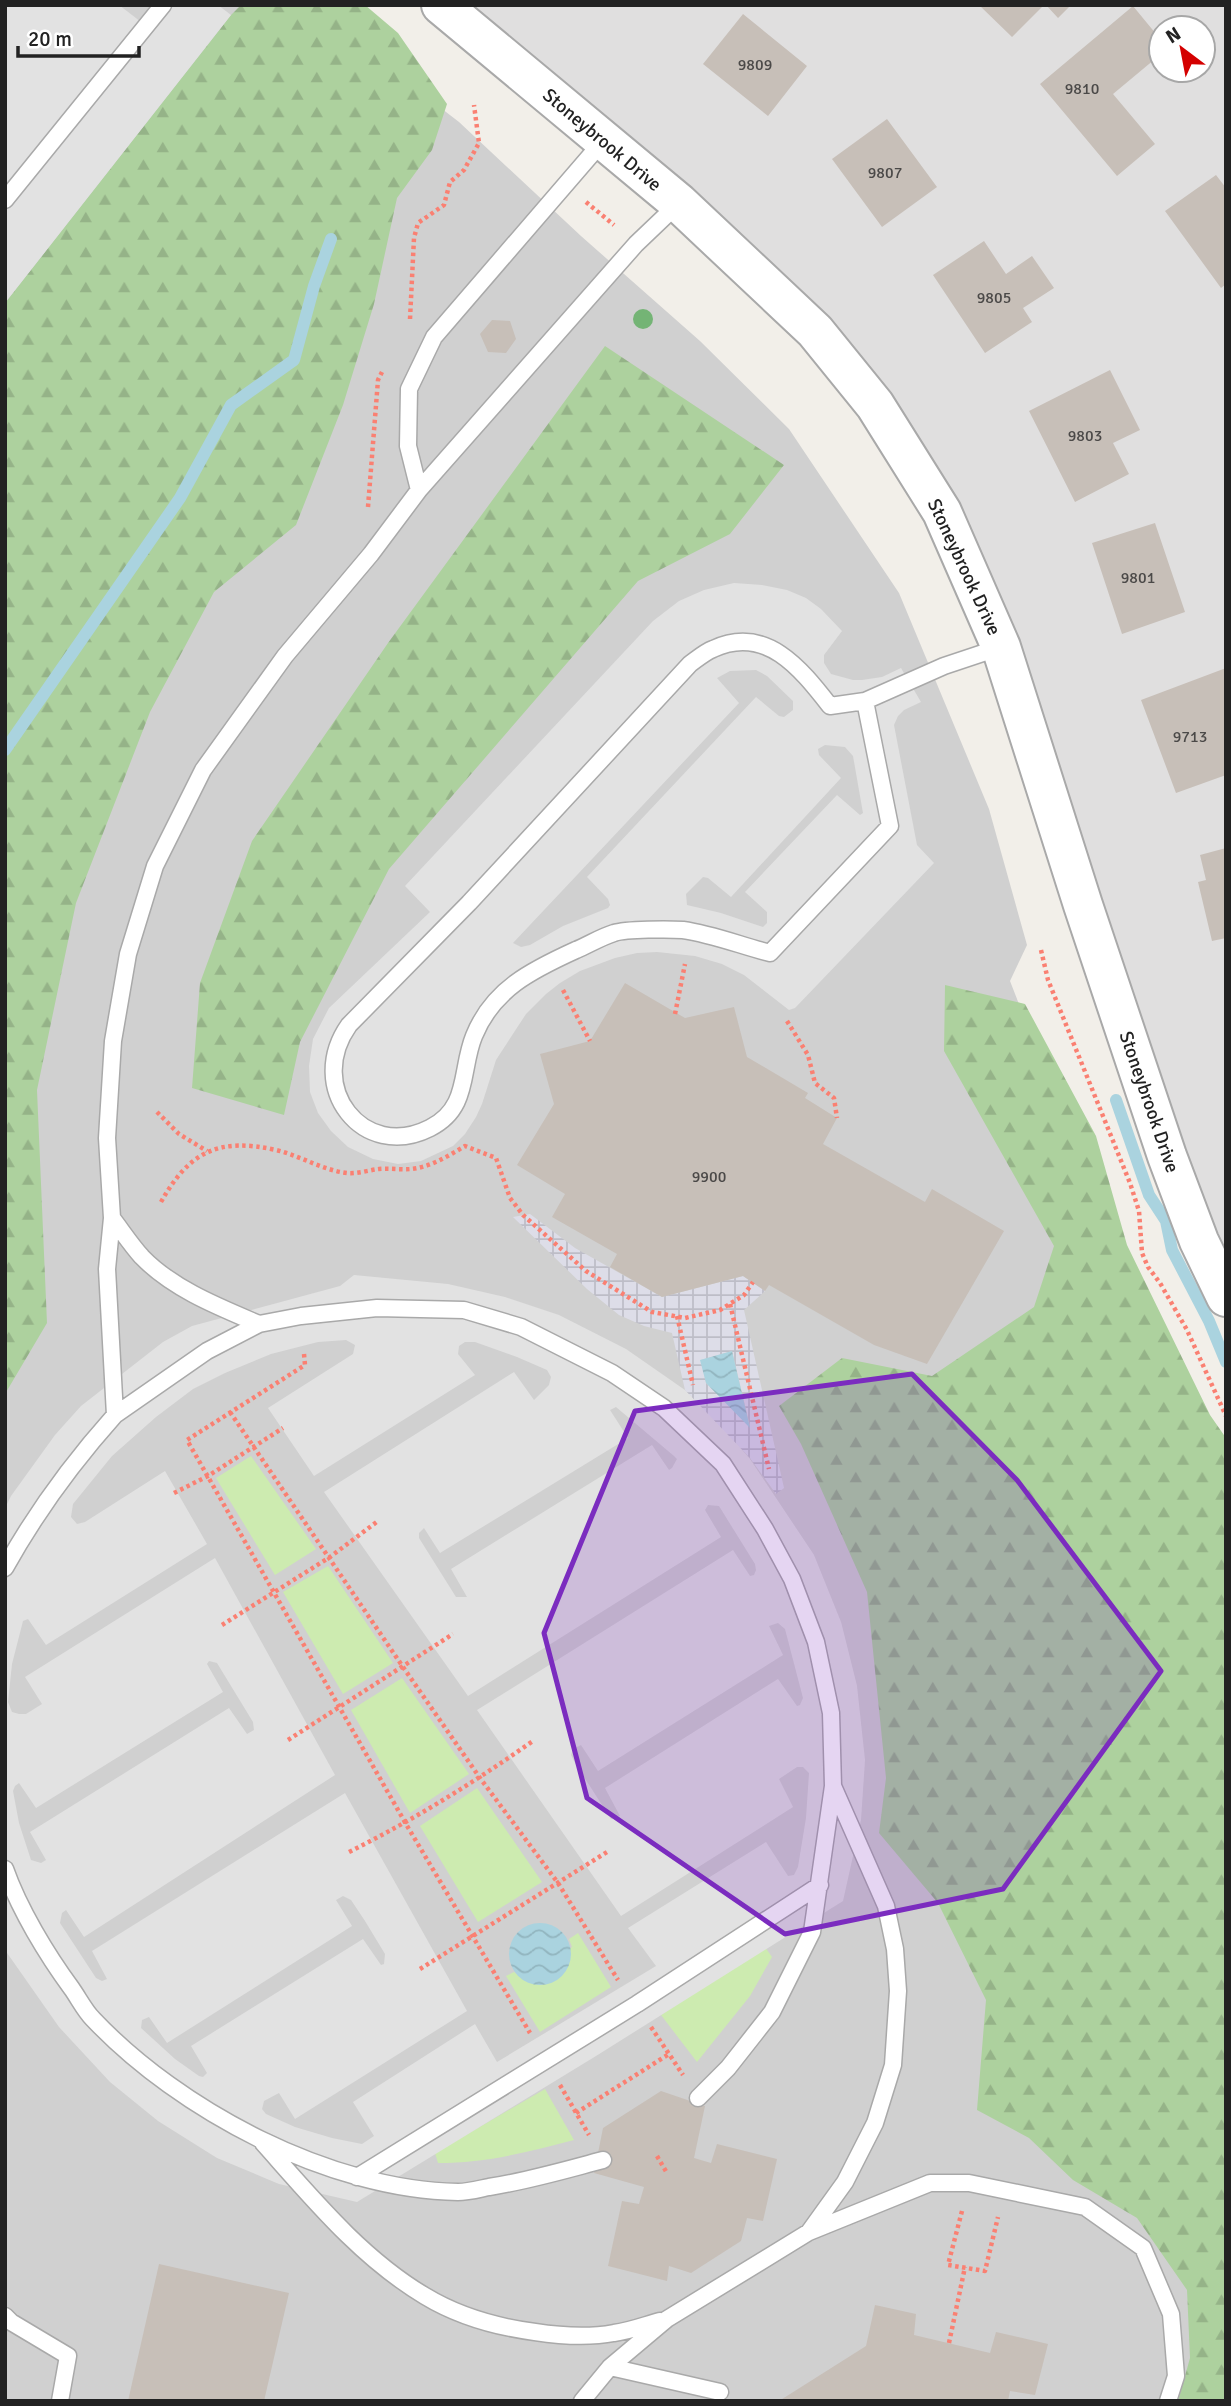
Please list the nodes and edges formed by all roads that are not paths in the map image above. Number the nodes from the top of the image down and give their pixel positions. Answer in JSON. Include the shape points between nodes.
{"nodes":[{"id":1,"x":163,"y":5,"type":"edge"},
{"id":2,"x":440,"y":5,"type":"edge"},
{"id":3,"x":603,"y":141,"type":"junction"},
{"id":4,"x":5,"y":201,"type":"edge"},
{"id":5,"x":679,"y":203,"type":"junction"},
{"id":6,"x":419,"y":490,"type":"junction"},
{"id":7,"x":1001,"y":646,"type":"junction"},
{"id":8,"x":865,"y":701,"type":"junction"},
{"id":9,"x":112,"y":1218,"type":"junction"},
{"id":10,"x":1226,"y":1297,"type":"edge"},
{"id":11,"x":259,"y":1324,"type":"junction"},
{"id":12,"x":115,"y":1415,"type":"junction"},
{"id":13,"x":5,"y":1568,"type":"edge"},
{"id":14,"x":834,"y":1786,"type":"junction"},
{"id":15,"x":5,"y":1869,"type":"edge"},
{"id":16,"x":820,"y":1885,"type":"junction"},
{"id":17,"x":8,"y":1888,"type":"edge"},
{"id":18,"x":698,"y":2098,"type":"dead end"},
{"id":19,"x":261,"y":2142,"type":"junction"},
{"id":20,"x":603,"y":2160,"type":"dead end"},
{"id":21,"x":357,"y":2177,"type":"junction"},
{"id":22,"x":810,"y":2232,"type":"junction"},
{"id":23,"x":5,"y":2316,"type":"edge"},
{"id":24,"x":667,"y":2319,"type":"junction"},
{"id":25,"x":610,"y":2367,"type":"junction"},
{"id":26,"x":720,"y":2392,"type":"dead end"},
{"id":27,"x":60,"y":2401,"type":"edge"},
{"id":28,"x":582,"y":2401,"type":"edge"},
{"id":29,"x":1168,"y":2401,"type":"edge"}],
"edges":[{"from":1,"to":4,"type":"lane"},
{"from":2,"to":3,"type":"street","name":"Stoneybrook Drive"},
{"from":3,"to":5,"type":"street","name":"Stoneybrook Drive"},
{"from":3,"to":6,"type":"lane","via":[[434,337],[409,389],[408,446]]},
{"from":5,"to":6,"type":"lane","via":[[636,244]]},
{"from":5,"to":7,"type":"street","name":"Stoneybrook Drive","via":[[815,331],[875,405],[942,512]]},
{"from":6,"to":9,"type":"lane","via":[[285,656],[202,770],[155,866],[128,954],[113,1041],[107,1138]]},
{"from":7,"to":8,"type":"lane"},
{"from":7,"to":10,"type":"street","name":"Stoneybrook Drive","via":[[1167,1156]]},
{"from":8,"to":8,"type":"lane","via":[[890,826],[770,953],[682,930],[616,932],[552,960],[518,979],[496,999],[472,1040],[460,1095],[440,1122],[412,1135],[384,1135],[349,1114],[332,1073],[335,1050],[349,1025],[690,664],[713,649],[738,642],[765,645],[790,659],[830,706]]},
{"from":9,"to":11,"type":"lane","via":[[143,1258],[178,1285]]},
{"from":9,"to":12,"type":"lane","via":[[107,1269]]},
{"from":11,"to":12,"type":"lane","via":[[207,1352]]},
{"from":11,"to":14,"type":"lane","via":[[377,1308],[464,1310],[521,1327],[612,1373],[664,1408],[723,1464],[792,1579],[816,1642],[831,1713]]},
{"from":12,"to":13,"type":"lane","via":[[41,1507]]},
{"from":14,"to":16,"type":"lane"},
{"from":14,"to":22,"type":"lane","via":[[886,1906],[898,1991],[893,2066],[875,2123],[845,2182]]},
{"from":15,"to":17,"type":"lane"},
{"from":16,"to":18,"type":"lane","via":[[811,1932],[772,2012]]},
{"from":16,"to":21,"type":"lane"},
{"from":17,"to":19,"type":"lane","via":[[92,2018],[142,2065]]},
{"from":19,"to":21,"type":"lane"},
{"from":19,"to":24,"type":"lane","via":[[366,2252],[425,2296],[471,2318],[566,2336],[614,2334]]},
{"from":20,"to":21,"type":"lane","via":[[519,2183],[460,2192],[408,2188]]},
{"from":22,"to":24,"type":"lane"},
{"from":22,"to":29,"type":"lane","via":[[930,2183],[969,2183],[1085,2207],[1143,2248],[1171,2314],[1176,2376]]},
{"from":23,"to":27,"type":"lane","via":[[68,2356]]},
{"from":24,"to":25,"type":"lane"},
{"from":25,"to":26,"type":"lane"},
{"from":25,"to":28,"type":"lane"}]}
